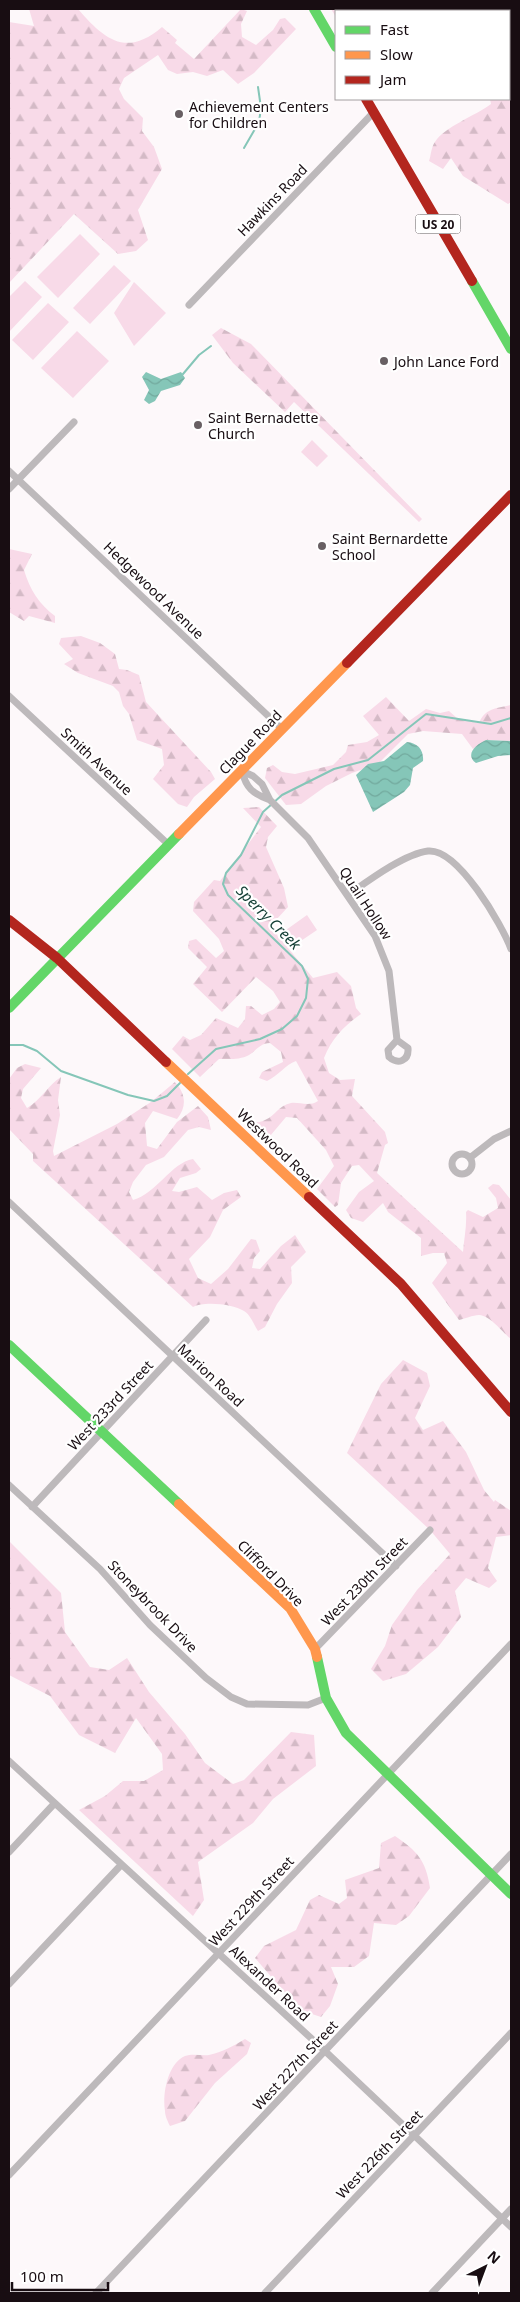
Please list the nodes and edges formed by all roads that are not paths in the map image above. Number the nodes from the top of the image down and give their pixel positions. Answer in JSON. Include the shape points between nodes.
{"nodes":[{"id":1,"x":314,"y":9,"type":"edge"},
{"id":2,"x":335,"y":45,"type":"edge"},
{"id":3,"x":367,"y":100,"type":"edge"},
{"id":4,"x":374,"y":112,"type":"junction"},
{"id":5,"x":189,"y":305,"type":"dead end"},
{"id":6,"x":511,"y":350,"type":"edge"},
{"id":7,"x":74,"y":422,"type":"dead end"},
{"id":8,"x":9,"y":472,"type":"edge"},
{"id":9,"x":18,"y":480,"type":"junction"},
{"id":10,"x":9,"y":489,"type":"edge"},
{"id":11,"x":511,"y":495,"type":"edge"},
{"id":12,"x":9,"y":696,"type":"edge"},
{"id":13,"x":281,"y":728,"type":"junction"},
{"id":14,"x":242,"y":771,"type":"junction"},
{"id":15,"x":270,"y":800,"type":"junction"},
{"id":16,"x":169,"y":845,"type":"junction"},
{"id":17,"x":348,"y":895,"type":"junction"},
{"id":18,"x":9,"y":920,"type":"edge"},
{"id":19,"x":511,"y":949,"type":"edge"},
{"id":20,"x":57,"y":958,"type":"junction"},
{"id":21,"x":9,"y":1008,"type":"edge"},
{"id":22,"x":397,"y":1040,"type":"dead end"},
{"id":23,"x":511,"y":1131,"type":"edge"},
{"id":24,"x":471,"y":1157,"type":"dead end"},
{"id":25,"x":9,"y":1202,"type":"edge"},
{"id":26,"x":206,"y":1320,"type":"dead end"},
{"id":27,"x":9,"y":1345,"type":"edge"},
{"id":28,"x":173,"y":1357,"type":"junction"},
{"id":29,"x":511,"y":1412,"type":"edge"},
{"id":30,"x":102,"y":1432,"type":"junction"},
{"id":31,"x":9,"y":1485,"type":"edge"},
{"id":32,"x":32,"y":1507,"type":"junction"},
{"id":33,"x":430,"y":1530,"type":"dead end"},
{"id":34,"x":396,"y":1566,"type":"junction"},
{"id":35,"x":511,"y":1644,"type":"edge"},
{"id":36,"x":315,"y":1649,"type":"junction"},
{"id":37,"x":326,"y":1698,"type":"junction"},
{"id":38,"x":9,"y":1761,"type":"edge"},
{"id":39,"x":388,"y":1774,"type":"junction"},
{"id":40,"x":54,"y":1804,"type":"junction"},
{"id":41,"x":9,"y":1852,"type":"edge"},
{"id":42,"x":511,"y":1854,"type":"edge"},
{"id":43,"x":121,"y":1865,"type":"junction"},
{"id":44,"x":492,"y":1875,"type":"junction"},
{"id":45,"x":511,"y":1894,"type":"edge"},
{"id":46,"x":219,"y":1953,"type":"junction"},
{"id":47,"x":9,"y":1984,"type":"edge"},
{"id":48,"x":511,"y":2033,"type":"edge"},
{"id":49,"x":325,"y":2051,"type":"junction"},
{"id":50,"x":414,"y":2136,"type":"junction"},
{"id":51,"x":9,"y":2175,"type":"edge"},
{"id":52,"x":511,"y":2209,"type":"edge"},
{"id":53,"x":502,"y":2219,"type":"junction"},
{"id":54,"x":511,"y":2227,"type":"edge"},
{"id":55,"x":96,"y":2293,"type":"edge"},
{"id":56,"x":265,"y":2293,"type":"edge"},
{"id":57,"x":432,"y":2293,"type":"edge"}],
"edges":[{"from":1,"to":2,"type":"street"},
{"from":3,"to":4,"type":"street","number":"US 20"},
{"from":4,"to":5,"type":"street","name":"Hawkins Road"},
{"from":4,"to":6,"type":"street","number":"US 20"},
{"from":7,"to":9,"type":"street"},
{"from":8,"to":9,"type":"street","name":"Hedgewood Avenue"},
{"from":9,"to":10,"type":"street"},
{"from":9,"to":13,"type":"street","name":"Hedgewood Avenue"},
{"from":11,"to":13,"type":"street","name":"Clague Road","via":[[344,668]]},
{"from":12,"to":16,"type":"street","name":"Smith Avenue"},
{"from":13,"to":14,"type":"street","name":"Clague Road"},
{"from":14,"to":15,"type":"street","name":"Quail Hollow","via":[[262,784]]},
{"from":14,"to":15,"type":"street","name":"Quail Hollow","via":[[245,784],[258,796]]},
{"from":14,"to":16,"type":"street","name":"Clague Road"},
{"from":15,"to":17,"type":"street","name":"Quail Hollow","via":[[308,838]]},
{"from":16,"to":20,"type":"street","name":"Clague Road"},
{"from":17,"to":19,"type":"street","via":[[382,872],[416,855],[438,852],[447,856],[492,908]]},
{"from":17,"to":22,"type":"street","name":"Quail Hollow","via":[[375,936],[387,962],[393,989]]},
{"from":18,"to":20,"type":"street","name":"Westwood Road"},
{"from":20,"to":21,"type":"street","name":"Clague Road"},
{"from":20,"to":29,"type":"street","name":"Westwood Road","via":[[401,1284]]},
{"from":23,"to":24,"type":"street","via":[[494,1139]]},
{"from":25,"to":28,"type":"street","name":"Marion Road"},
{"from":26,"to":28,"type":"street","name":"West 233rd Street"},
{"from":27,"to":30,"type":"street","name":"Clifford Drive"},
{"from":28,"to":30,"type":"street","name":"West 233rd Street"},
{"from":28,"to":34,"type":"street","name":"Marion Road"},
{"from":30,"to":32,"type":"street","name":"West 233rd Street"},
{"from":30,"to":36,"type":"street","name":"Clifford Drive","via":[[290,1608]]},
{"from":31,"to":32,"type":"street","name":"Stoneybrook Drive"},
{"from":32,"to":37,"type":"street","name":"Stoneybrook Drive","via":[[100,1569],[150,1625],[231,1697],[247,1704],[308,1704]]},
{"from":33,"to":34,"type":"street","name":"West 230th Street"},
{"from":34,"to":36,"type":"street","name":"West 230th Street"},
{"from":35,"to":39,"type":"street","name":"West 229th Street"},
{"from":36,"to":37,"type":"street","name":"Clifford Drive"},
{"from":37,"to":39,"type":"street","name":"Clifford Drive","via":[[346,1733]]},
{"from":38,"to":40,"type":"street","name":"Alexander Road"},
{"from":39,"to":44,"type":"street","name":"Clifford Drive"},
{"from":39,"to":46,"type":"street","name":"West 229th Street"},
{"from":40,"to":41,"type":"street"},
{"from":40,"to":43,"type":"street","name":"Alexander Road"},
{"from":42,"to":44,"type":"street","name":"West 227th Street"},
{"from":43,"to":46,"type":"street","name":"Alexander Road"},
{"from":43,"to":47,"type":"street"},
{"from":44,"to":45,"type":"street","name":"Clifford Drive"},
{"from":44,"to":49,"type":"street","name":"West 227th Street"},
{"from":46,"to":49,"type":"street","name":"Alexander Road"},
{"from":46,"to":51,"type":"street","name":"West 229th Street"},
{"from":48,"to":50,"type":"street","name":"West 226th Street"},
{"from":49,"to":50,"type":"street","name":"Alexander Road"},
{"from":49,"to":55,"type":"street","name":"West 227th Street"},
{"from":50,"to":53,"type":"street","name":"Alexander Road"},
{"from":50,"to":56,"type":"street","name":"West 226th Street"},
{"from":52,"to":53,"type":"street"},
{"from":53,"to":54,"type":"street","name":"Alexander Road"},
{"from":53,"to":57,"type":"street"}]}
